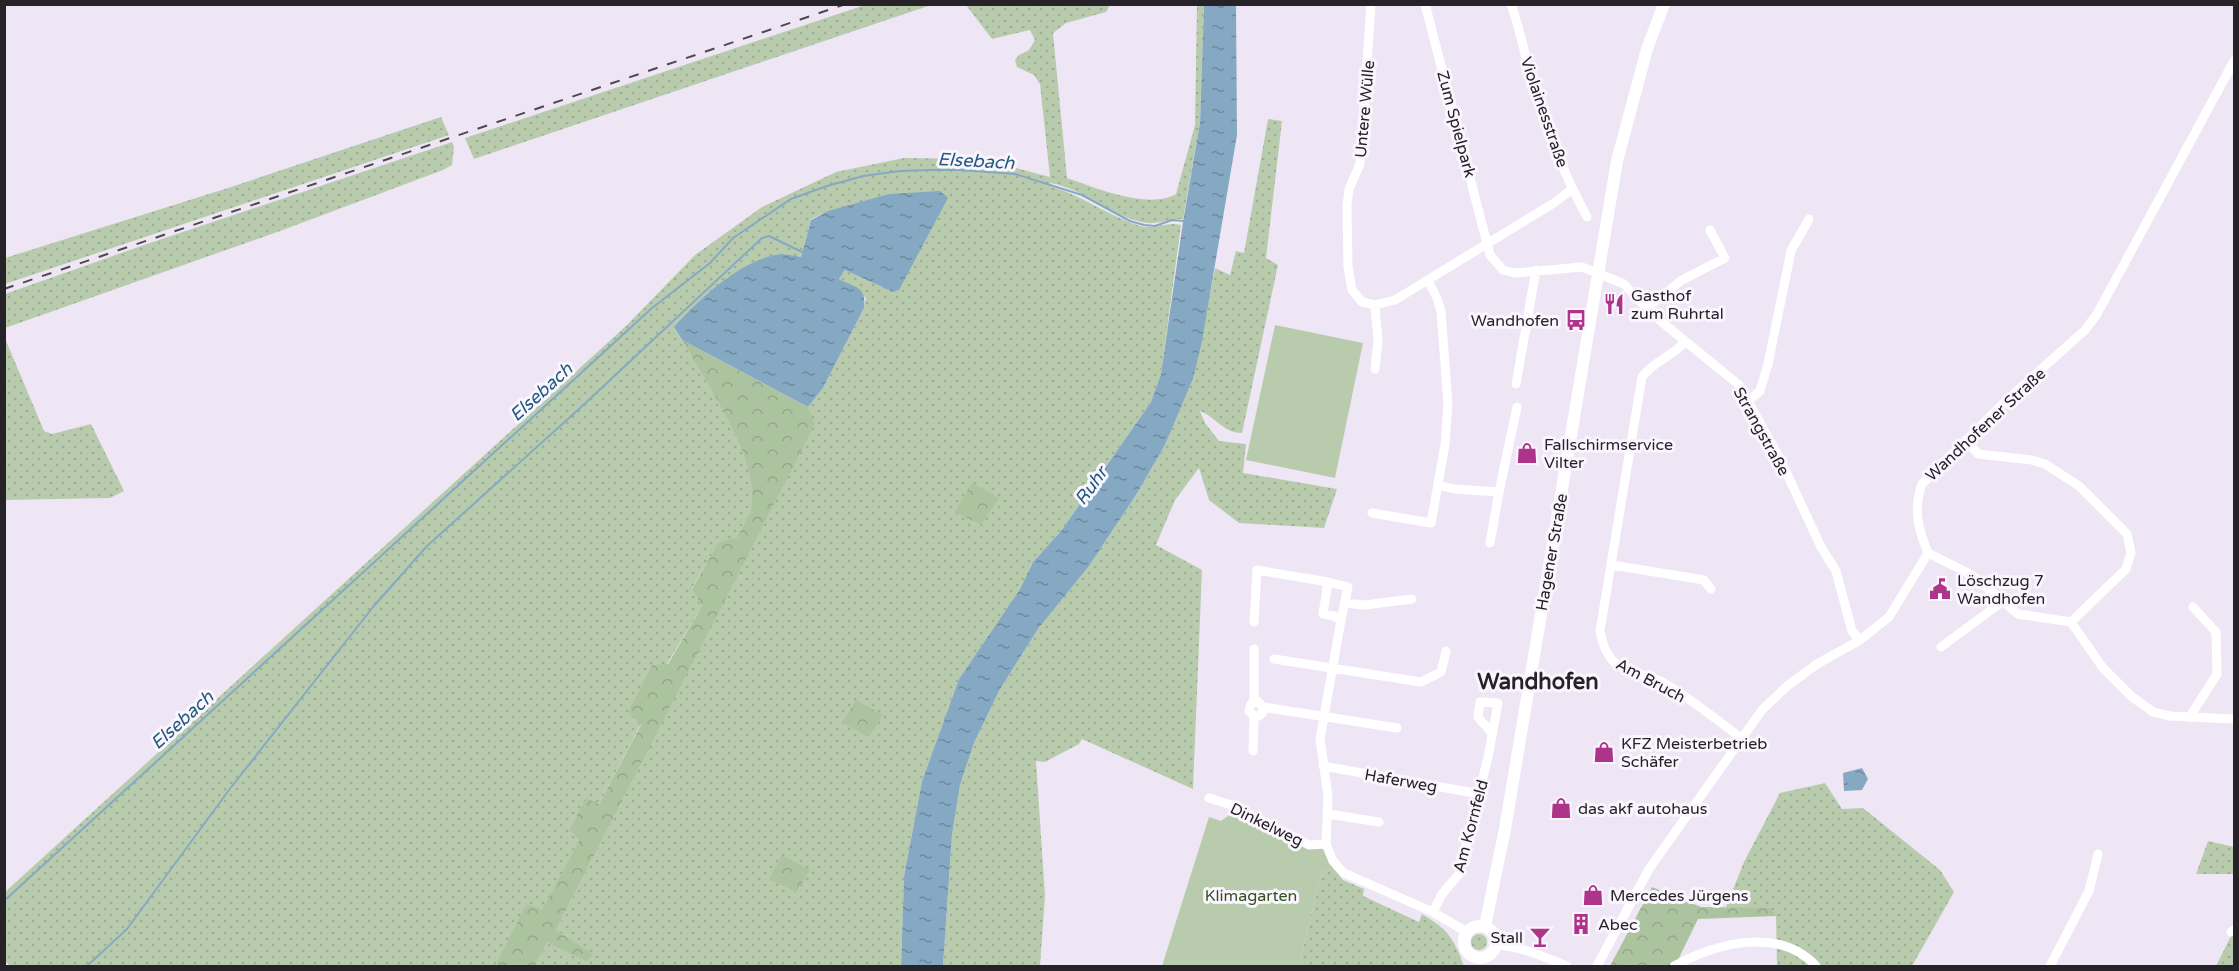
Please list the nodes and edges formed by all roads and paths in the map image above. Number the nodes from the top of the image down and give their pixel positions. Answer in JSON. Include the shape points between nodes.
{"nodes":[{"id":1,"x":1371,"y":4,"type":"edge"},
{"id":2,"x":1425,"y":4,"type":"edge"},
{"id":3,"x":1511,"y":4,"type":"edge"},
{"id":4,"x":1664,"y":4,"type":"edge"},
{"id":5,"x":2235,"y":61,"type":"edge"},
{"id":6,"x":1572,"y":189,"type":"junction"},
{"id":7,"x":1587,"y":217,"type":"dead end"},
{"id":8,"x":1809,"y":219,"type":"dead end"},
{"id":9,"x":1710,"y":230,"type":"dead end"},
{"id":10,"x":1488,"y":244,"type":"junction"},
{"id":11,"x":1536,"y":270,"type":"junction"},
{"id":12,"x":1599,"y":273,"type":"junction"},
{"id":13,"x":1428,"y":281,"type":"junction"},
{"id":14,"x":1375,"y":305,"type":"junction"},
{"id":15,"x":1647,"y":308,"type":"junction"},
{"id":16,"x":1684,"y":342,"type":"junction"},
{"id":17,"x":1375,"y":369,"type":"dead end"},
{"id":18,"x":1516,"y":384,"type":"dead end"},
{"id":19,"x":1748,"y":401,"type":"junction"},
{"id":20,"x":1517,"y":406,"type":"dead end"},
{"id":21,"x":1966,"y":440,"type":"junction"},
{"id":22,"x":1438,"y":485,"type":"junction"},
{"id":23,"x":1499,"y":492,"type":"junction"},
{"id":24,"x":1372,"y":513,"type":"dead end"},
{"id":25,"x":1490,"y":543,"type":"dead end"},
{"id":26,"x":1928,"y":553,"type":"junction"},
{"id":27,"x":1612,"y":565,"type":"junction"},
{"id":28,"x":1328,"y":582,"type":"junction"},
{"id":29,"x":1711,"y":589,"type":"dead end"},
{"id":30,"x":1412,"y":599,"type":"dead end"},
{"id":31,"x":2002,"y":602,"type":"junction"},
{"id":32,"x":1344,"y":603,"type":"junction"},
{"id":33,"x":2193,"y":607,"type":"dead end"},
{"id":34,"x":1341,"y":620,"type":"junction"},
{"id":35,"x":1254,"y":622,"type":"dead end"},
{"id":36,"x":2071,"y":622,"type":"junction"},
{"id":37,"x":1860,"y":640,"type":"junction"},
{"id":38,"x":1941,"y":647,"type":"dead end"},
{"id":39,"x":1254,"y":649,"type":"dead end"},
{"id":40,"x":1446,"y":651,"type":"dead end"},
{"id":41,"x":1274,"y":660,"type":"dead end"},
{"id":42,"x":1332,"y":670,"type":"junction"},
{"id":43,"x":1254,"y":702,"type":"junction"},
{"id":44,"x":1263,"y":707,"type":"junction"},
{"id":45,"x":1254,"y":716,"type":"junction"},
{"id":46,"x":1322,"y":716,"type":"junction"},
{"id":47,"x":2189,"y":718,"type":"junction"},
{"id":48,"x":2235,"y":719,"type":"edge"},
{"id":49,"x":1397,"y":728,"type":"dead end"},
{"id":50,"x":1492,"y":733,"type":"dead end"},
{"id":51,"x":1741,"y":738,"type":"junction"},
{"id":52,"x":1253,"y":751,"type":"dead end"},
{"id":53,"x":1323,"y":766,"type":"junction"},
{"id":54,"x":1479,"y":794,"type":"junction"},
{"id":55,"x":1209,"y":798,"type":"dead end"},
{"id":56,"x":1328,"y":814,"type":"junction"},
{"id":57,"x":1379,"y":822,"type":"dead end"},
{"id":58,"x":1326,"y":844,"type":"junction"},
{"id":59,"x":2098,"y":854,"type":"dead end"},
{"id":60,"x":1433,"y":912,"type":"junction"},
{"id":61,"x":1485,"y":926,"type":"junction"},
{"id":62,"x":1467,"y":932,"type":"junction"},
{"id":63,"x":1496,"y":945,"type":"junction"},
{"id":64,"x":1479,"y":962,"type":"edge"},
{"id":65,"x":1567,"y":966,"type":"edge"},
{"id":66,"x":1597,"y":966,"type":"edge"},
{"id":67,"x":1674,"y":966,"type":"edge"},
{"id":68,"x":1816,"y":966,"type":"edge"},
{"id":69,"x":2050,"y":966,"type":"edge"}],
"edges":[{"from":1,"to":14,"type":"street","name":"Untere Wülle","via":[[1360,164],[1349,189],[1347,234],[1352,290],[1362,302]]},
{"from":2,"to":10,"type":"street","name":"Zum Spielpark"},
{"from":3,"to":6,"type":"street","name":"Violainesstraße","via":[[1536,97]]},
{"from":4,"to":12,"type":"main road","name":"Hagener Straße","via":[[1643,60],[1617,161]]},
{"from":5,"to":21,"type":"street","name":"Wandhofener Straße","via":[[2097,314],[2085,330]]},
{"from":6,"to":7,"type":"street","name":"Violainesstraße"},
{"from":6,"to":10,"type":"street"},
{"from":8,"to":19,"type":"street","via":[[1791,251],[1760,391]]},
{"from":9,"to":15,"type":"street","via":[[1725,258],[1682,280]]},
{"from":10,"to":11,"type":"street","via":[[1490,255],[1503,270]]},
{"from":10,"to":13,"type":"street"},
{"from":11,"to":12,"type":"street","via":[[1582,267]]},
{"from":11,"to":18,"type":"street"},
{"from":12,"to":15,"type":"street","name":"Strangstraße","via":[[1624,284]]},
{"from":12,"to":61,"type":"main road","name":"Hagener Straße","via":[[1505,829]]},
{"from":13,"to":14,"type":"street","via":[[1395,300]]},
{"from":13,"to":22,"type":"street","via":[[1441,311],[1448,404]]},
{"from":14,"to":17,"type":"street"},
{"from":15,"to":16,"type":"street","name":"Strangstraße"},
{"from":16,"to":19,"type":"street","name":"Strangstraße","via":[[1739,386]]},
{"from":16,"to":27,"type":"street","name":"Am Bruch","via":[[1674,353],[1650,366],[1642,377]]},
{"from":19,"to":37,"type":"street","name":"Strangstraße","via":[[1836,571],[1852,631]]},
{"from":20,"to":23,"type":"street"},
{"from":21,"to":26,"type":"street","name":"Wandhofener Straße","via":[[1930,474],[1917,496],[1921,536]]},
{"from":21,"to":36,"type":"street","via":[[1978,454],[2045,464],[2079,486],[2127,534],[2131,554],[2126,569]]},
{"from":22,"to":23,"type":"street"},
{"from":22,"to":24,"type":"street","via":[[1431,524]]},
{"from":23,"to":25,"type":"street"},
{"from":26,"to":31,"type":"street","via":[[1972,574]]},
{"from":26,"to":37,"type":"street","via":[[1889,617]]},
{"from":27,"to":29,"type":"street","via":[[1704,580]]},
{"from":27,"to":51,"type":"street","name":"Am Bruch","via":[[1600,632],[1612,660],[1622,668],[1662,682]]},
{"from":28,"to":32,"type":"street","via":[[1348,587]]},
{"from":28,"to":34,"type":"street","via":[[1323,614]]},
{"from":28,"to":35,"type":"street","via":[[1257,570]]},
{"from":30,"to":32,"type":"street","via":[[1365,605]]},
{"from":31,"to":36,"type":"street","via":[[2018,614]]},
{"from":31,"to":38,"type":"street"},
{"from":32,"to":34,"type":"street"},
{"from":33,"to":47,"type":"street","via":[[2216,632],[2217,674]]},
{"from":34,"to":42,"type":"street"},
{"from":36,"to":47,"type":"street","via":[[2103,668],[2131,696],[2153,712]]},
{"from":37,"to":51,"type":"street","via":[[1787,686]]},
{"from":39,"to":43,"type":"street"},
{"from":40,"to":42,"type":"street","via":[[1441,672],[1421,682]]},
{"from":41,"to":42,"type":"street"},
{"from":42,"to":46,"type":"street"},
{"from":43,"to":44,"type":"street"},
{"from":43,"to":45,"type":"street","via":[[1249,709]]},
{"from":44,"to":45,"type":"street","via":[[1262,713]]},
{"from":44,"to":46,"type":"street"},
{"from":45,"to":52,"type":"street"},
{"from":46,"to":49,"type":"street"},
{"from":46,"to":53,"type":"street"},
{"from":47,"to":48,"type":"street"},
{"from":50,"to":54,"type":"street","name":"Am Kornfeld"},
{"from":51,"to":66,"type":"street","via":[[1649,869]]},
{"from":53,"to":54,"type":"street","name":"Haferweg"},
{"from":53,"to":56,"type":"street"},
{"from":54,"to":60,"type":"street","name":"Am Kornfeld","via":[[1459,874]]},
{"from":55,"to":58,"type":"street","name":"Dinkelweg","via":[[1256,816],[1309,845]]},
{"from":56,"to":57,"type":"street"},
{"from":56,"to":58,"type":"street"},
{"from":58,"to":60,"type":"street","via":[[1333,861],[1344,873]]},
{"from":59,"to":69,"type":"street","via":[[2089,891]]},
{"from":60,"to":62,"type":"street"},
{"from":61,"to":62,"type":"main road","via":[[1475,926]]},
{"from":61,"to":63,"type":"main road","via":[[1495,936]]},
{"from":62,"to":64,"type":"main road","via":[[1465,945]]},
{"from":63,"to":64,"type":"main road"},
{"from":63,"to":65,"type":"street","via":[[1536,953]]},
{"from":67,"to":68,"type":"street","via":[[1713,949],[1770,942],[1793,948]]}]}
